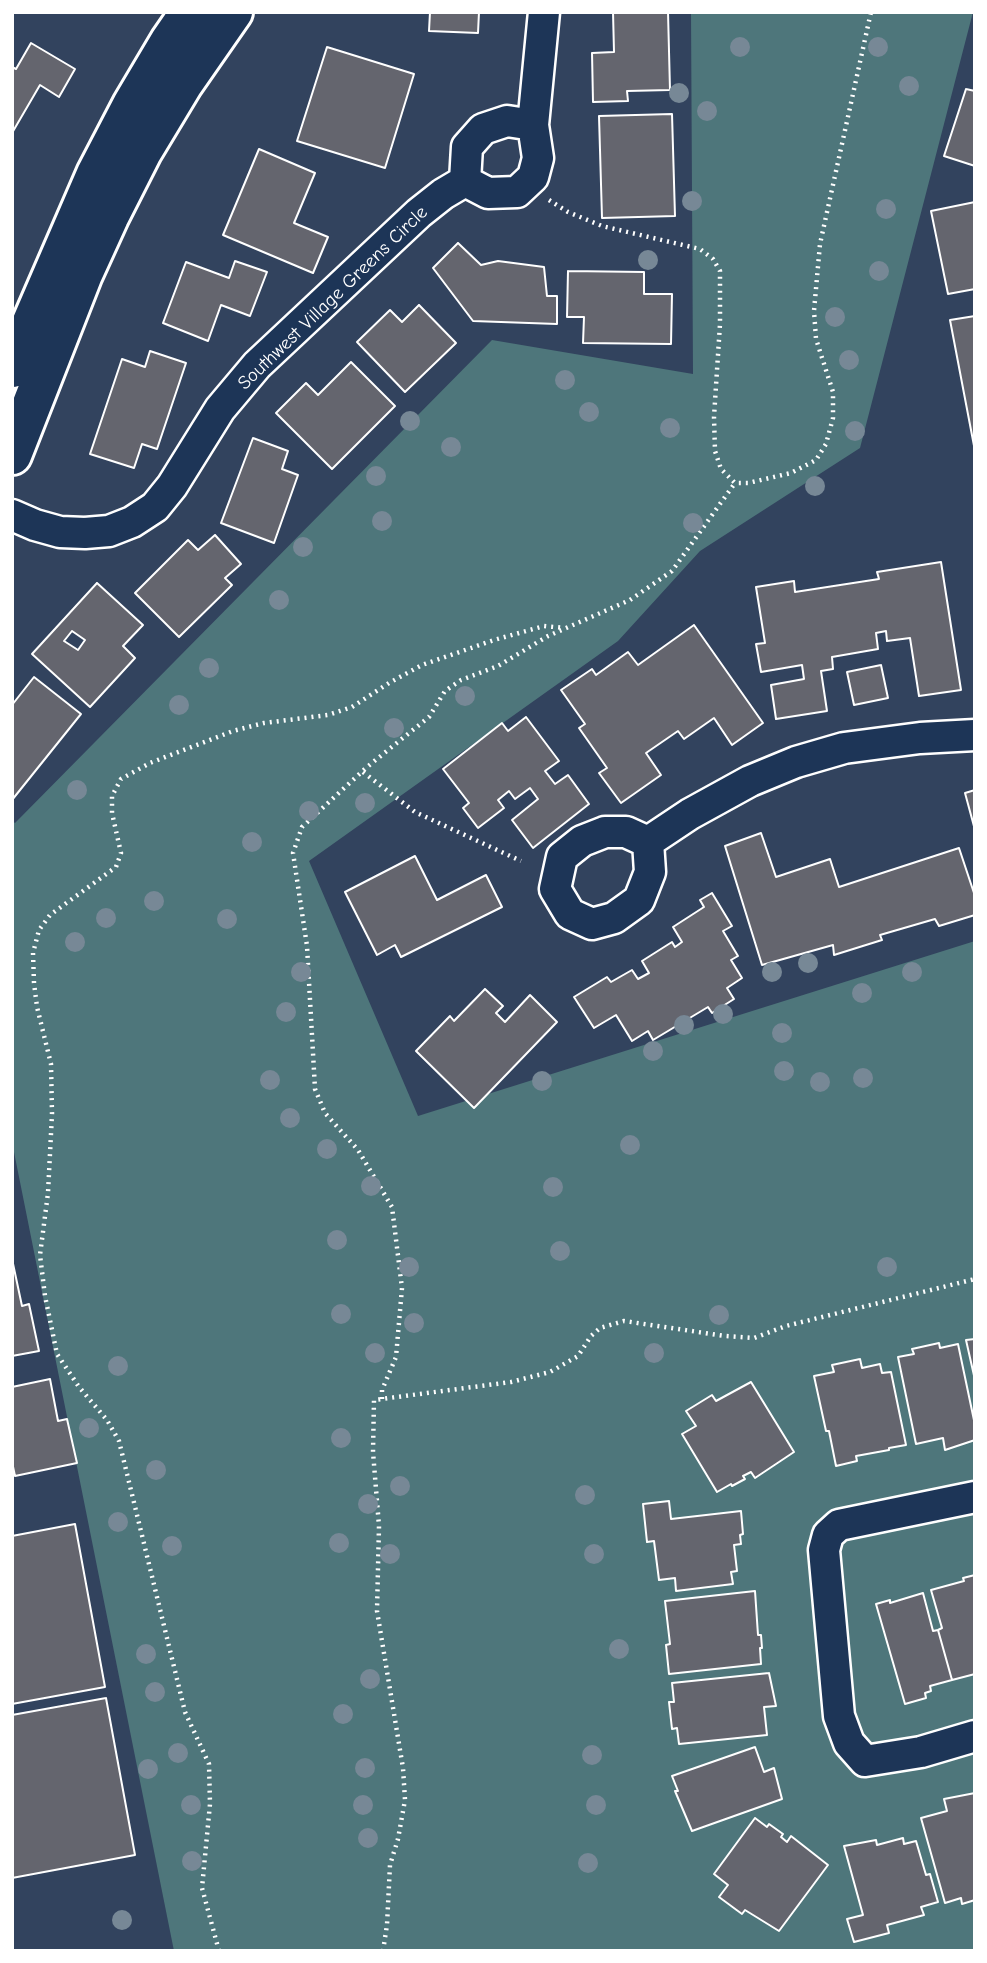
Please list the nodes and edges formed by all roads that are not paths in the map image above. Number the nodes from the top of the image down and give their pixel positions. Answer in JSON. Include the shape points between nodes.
{"nodes":[{"id":1,"x":190,"y":12,"type":"edge"},
{"id":2,"x":233,"y":12,"type":"edge"},
{"id":3,"x":544,"y":12,"type":"edge"},
{"id":4,"x":533,"y":125,"type":"junction"},
{"id":5,"x":465,"y":181,"type":"junction"},
{"id":6,"x":12,"y":368,"type":"edge"},
{"id":7,"x":12,"y":455,"type":"edge"},
{"id":8,"x":12,"y":515,"type":"edge"},
{"id":9,"x":975,"y":735,"type":"edge"},
{"id":10,"x":648,"y":842,"type":"dead end"},
{"id":11,"x":975,"y":1497,"type":"edge"},
{"id":12,"x":975,"y":1736,"type":"edge"}],
"edges":[{"from":1,"to":6,"type":"street","via":[[96,174]]},
{"from":2,"to":7,"type":"street","via":[[142,152],[109,217]]},
{"from":3,"to":4,"type":"street"},
{"from":4,"to":5,"type":"street","via":[[507,121],[483,129],[467,147]]},
{"from":4,"to":5,"type":"street","via":[[538,158],[533,177],[517,192],[488,193]]},
{"from":5,"to":8,"type":"street","name":"Southwest Village Greens Circle","via":[[419,212],[257,365],[220,409],[155,507],[109,531],[85,533],[60,532]]},
{"from":9,"to":10,"type":"street","via":[[844,748],[796,762],[750,781]]},
{"from":11,"to":12,"type":"street","via":[[839,1525],[828,1535],[824,1550],[839,1716],[849,1743],[865,1761],[921,1752]]}]}
